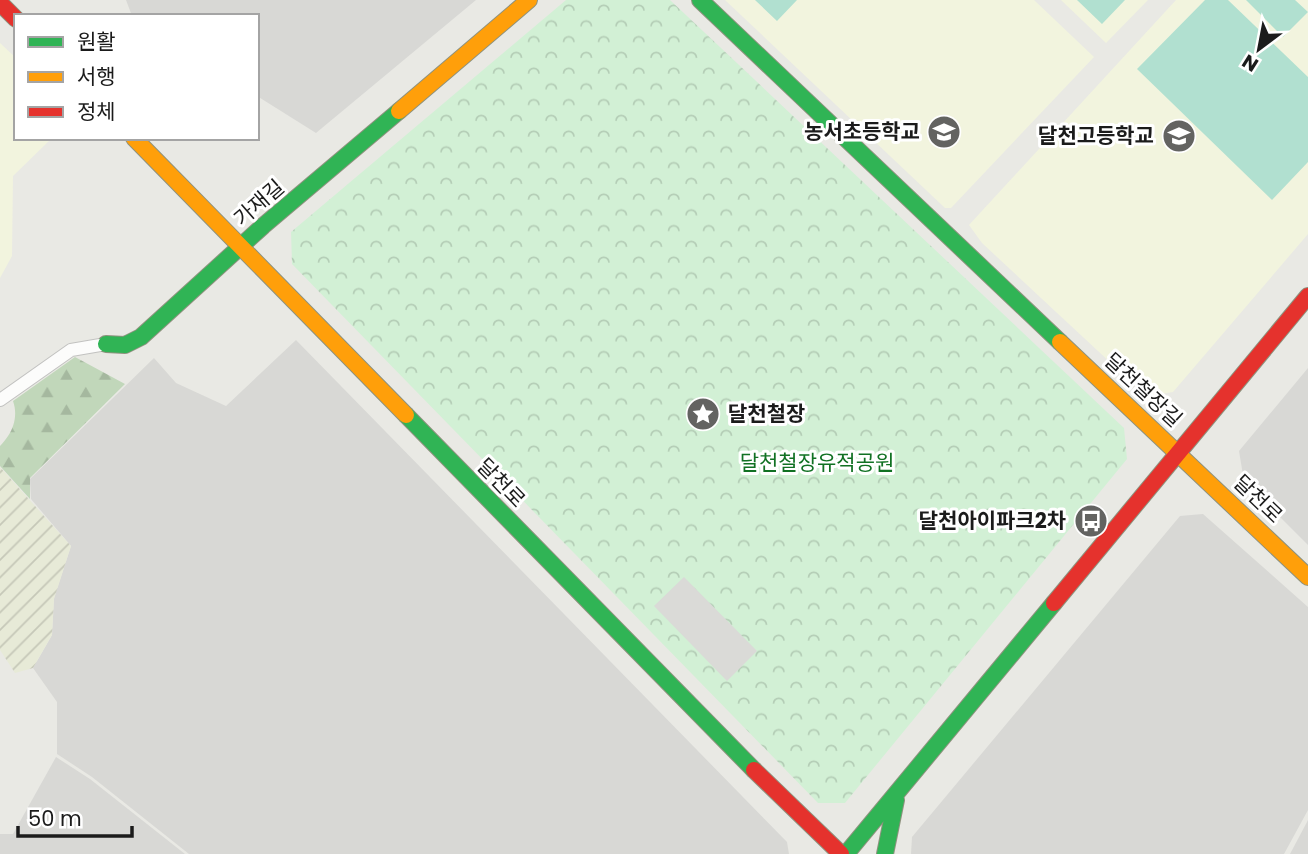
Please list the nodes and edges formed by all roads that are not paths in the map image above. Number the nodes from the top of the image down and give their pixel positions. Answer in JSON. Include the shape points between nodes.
{"nodes":[{"id":1,"x":529,"y":0,"type":"edge"},
{"id":2,"x":700,"y":0,"type":"edge"},
{"id":3,"x":0,"y":3,"type":"edge"},
{"id":4,"x":14,"y":17,"type":"edge"},
{"id":5,"x":136,"y":140,"type":"edge"},
{"id":6,"x":241,"y":246,"type":"junction"},
{"id":7,"x":1308,"y":296,"type":"edge"},
{"id":8,"x":106,"y":344,"type":"joint"},
{"id":9,"x":0,"y":400,"type":"edge"},
{"id":10,"x":1179,"y":452,"type":"junction"},
{"id":11,"x":1308,"y":577,"type":"edge"},
{"id":12,"x":905,"y":783,"type":"junction"},
{"id":13,"x":844,"y":854,"type":"edge"},
{"id":14,"x":885,"y":854,"type":"edge"}],
"edges":[{"from":1,"to":6,"type":"street","name":"가재길"},
{"from":2,"to":10,"type":"street","name":"달천철장길"},
{"from":3,"to":4,"type":"street"},
{"from":5,"to":6,"type":"street","name":"달천로"},
{"from":6,"to":8,"type":"street","name":"가재길","via":[[141,337],[125,345]]},
{"from":6,"to":13,"type":"street","name":"달천로","via":[[786,802]]},
{"from":7,"to":10,"type":"street"},
{"from":8,"to":9,"type":"street","name":"가재길","via":[[71,350]]},
{"from":10,"to":11,"type":"street","name":"달천로"},
{"from":10,"to":12,"type":"street","name":"달천철장길"},
{"from":12,"to":13,"type":"street","name":"달천철장길"},
{"from":12,"to":14,"type":"street","via":[[888,828]]}]}
